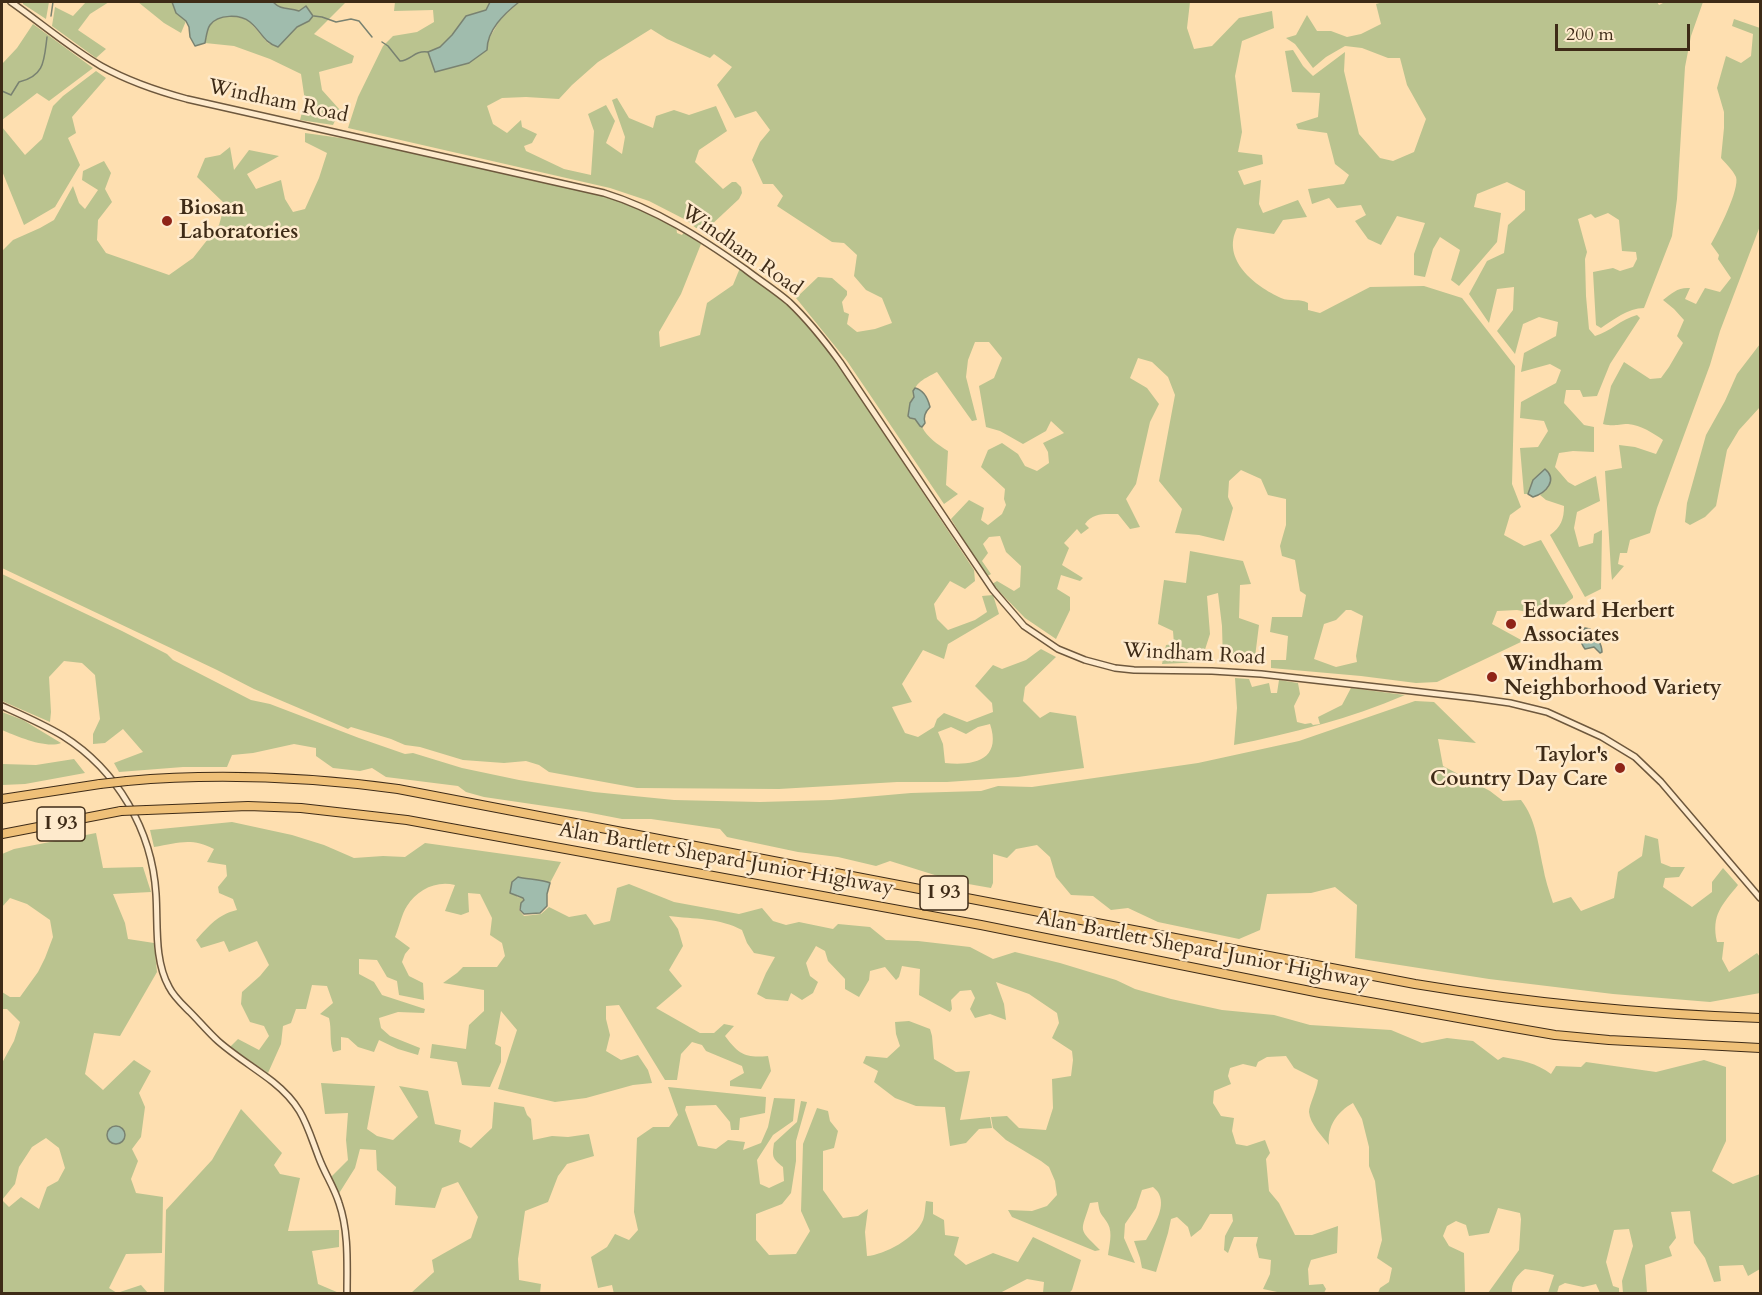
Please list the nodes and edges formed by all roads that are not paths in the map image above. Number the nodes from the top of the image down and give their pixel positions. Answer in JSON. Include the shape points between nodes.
{"nodes":[{"id":1,"x":11,"y":2,"type":"edge"},
{"id":2,"x":2,"y":706,"type":"edge"},
{"id":3,"x":2,"y":799,"type":"edge"},
{"id":4,"x":2,"y":834,"type":"edge"},
{"id":5,"x":1761,"y":897,"type":"edge"},
{"id":6,"x":1761,"y":1018,"type":"edge"},
{"id":7,"x":1761,"y":1048,"type":"edge"},
{"id":8,"x":347,"y":1293,"type":"edge"}],
"edges":[{"from":1,"to":5,"type":"street","name":"Windham Road","via":[[99,65],[151,88],[604,193],[639,205],[722,253],[788,301],[840,362],[993,590],[1023,626],[1058,649],[1125,669],[1244,673],[1394,689],[1529,707],[1564,719],[1635,757]]},
{"from":2,"to":8,"type":"street","via":[[71,741],[99,765],[125,798],[144,836],[153,866],[159,955],[170,990],[219,1042],[276,1085],[304,1117],[342,1215]]},
{"from":3,"to":6,"type":"highway","name":"Alan Bartlett Shepard Junior Highway","number":"I 93","bridge":true,"via":[[100,784],[187,778],[260,777],[398,789],[1415,984],[1594,1007]]},
{"from":4,"to":7,"type":"highway","name":"Alan Bartlett Shepard Junior Highway","number":"I 93","bridge":true,"via":[[121,812],[248,806],[407,820],[1555,1035]]}]}
